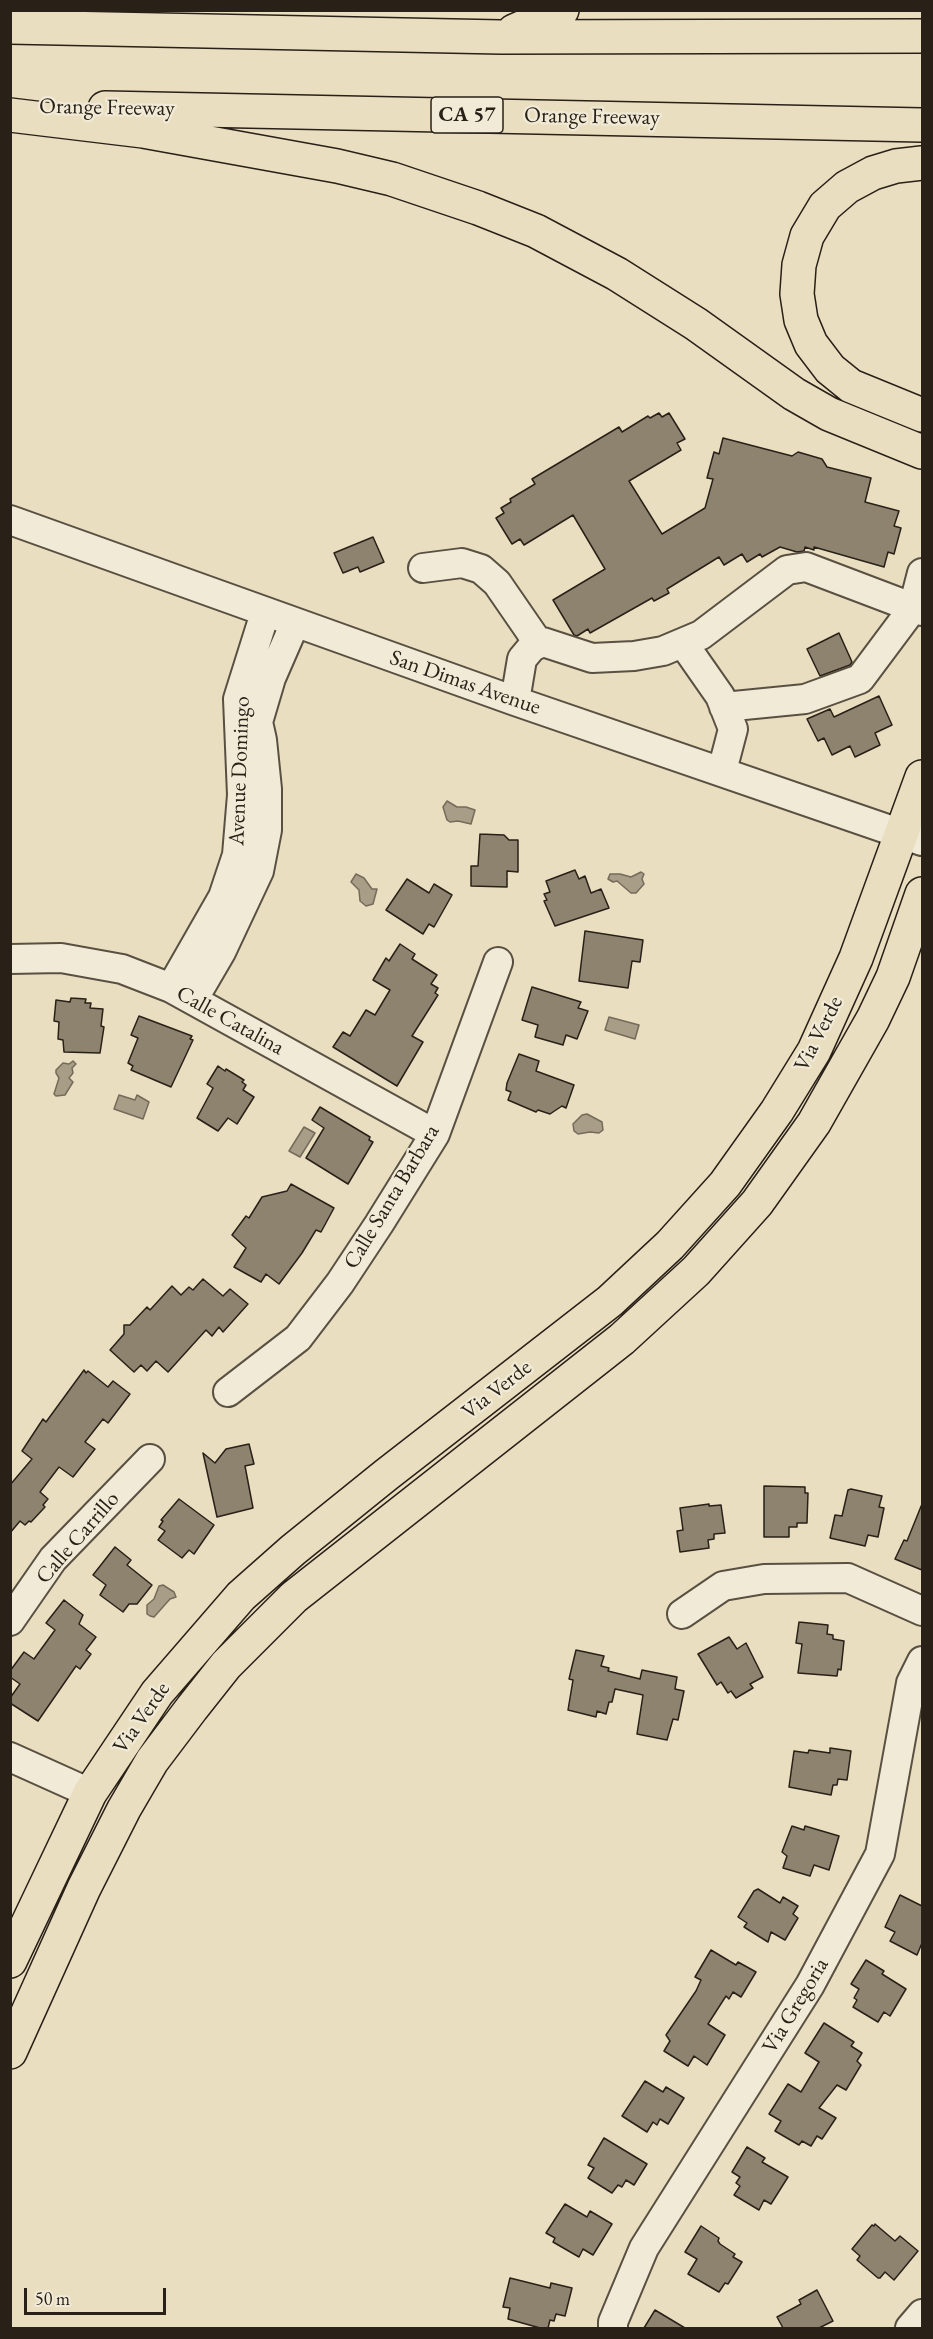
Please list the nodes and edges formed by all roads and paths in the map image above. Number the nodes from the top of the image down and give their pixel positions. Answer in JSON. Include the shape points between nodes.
{"nodes":[{"id":1,"x":562,"y":10,"type":"edge"},
{"id":2,"x":10,"y":27,"type":"edge"},
{"id":3,"x":922,"y":36,"type":"edge"},
{"id":4,"x":501,"y":37,"type":"junction"},
{"id":5,"x":10,"y":106,"type":"edge"},
{"id":6,"x":10,"y":115,"type":"edge"},
{"id":7,"x":922,"y":125,"type":"edge"},
{"id":8,"x":922,"y":163,"type":"edge"},
{"id":9,"x":922,"y":416,"type":"edge"},
{"id":10,"x":922,"y":452,"type":"edge"},
{"id":11,"x":10,"y":520,"type":"edge"},
{"id":12,"x":423,"y":568,"type":"dead end"},
{"id":13,"x":922,"y":573,"type":"edge"},
{"id":14,"x":918,"y":610,"type":"edge"},
{"id":15,"x":265,"y":613,"type":"junction"},
{"id":16,"x":295,"y":623,"type":"junction"},
{"id":17,"x":683,"y":643,"type":"junction"},
{"id":18,"x":539,"y":644,"type":"junction"},
{"id":19,"x":515,"y":701,"type":"junction"},
{"id":20,"x":724,"y":707,"type":"junction"},
{"id":21,"x":249,"y":721,"type":"junction"},
{"id":22,"x":722,"y":771,"type":"junction"},
{"id":23,"x":922,"y":777,"type":"edge"},
{"id":24,"x":912,"y":837,"type":"edge"},
{"id":25,"x":922,"y":894,"type":"edge"},
{"id":26,"x":10,"y":959,"type":"edge"},
{"id":27,"x":498,"y":962,"type":"dead end"},
{"id":28,"x":182,"y":994,"type":"junction"},
{"id":29,"x":435,"y":1134,"type":"junction"},
{"id":30,"x":228,"y":1392,"type":"dead end"},
{"id":31,"x":150,"y":1459,"type":"dead end"},
{"id":32,"x":922,"y":1611,"type":"edge"},
{"id":33,"x":682,"y":1614,"type":"dead end"},
{"id":34,"x":10,"y":1621,"type":"edge"},
{"id":35,"x":922,"y":1661,"type":"edge"},
{"id":36,"x":10,"y":1757,"type":"edge"},
{"id":37,"x":90,"y":1793,"type":"junction"},
{"id":38,"x":124,"y":1809,"type":"junction"},
{"id":39,"x":10,"y":1961,"type":"edge"},
{"id":40,"x":10,"y":2052,"type":"edge"},
{"id":41,"x":922,"y":2314,"type":"edge"},
{"id":42,"x":613,"y":2328,"type":"edge"},
{"id":43,"x":910,"y":2328,"type":"edge"}],
"edges":[{"from":1,"to":4,"type":"main road"},
{"from":2,"to":4,"type":"main road"},
{"from":3,"to":4,"type":"main road"},
{"from":5,"to":7,"type":"main road","name":"Orange Freeway","number":"CA 57"},
{"from":6,"to":10,"type":"main road","via":[[143,131],[337,166],[392,179],[478,208],[536,231],[617,274],[829,414]]},
{"from":8,"to":9,"type":"main road","via":[[873,173],[847,187],[825,206],[807,236],[797,294],[801,320],[811,344],[830,369],[852,386]]},
{"from":11,"to":15,"type":"street","name":"San Dimas Avenue"},
{"from":12,"to":18,"type":"street","via":[[462,563],[481,569],[497,583]]},
{"from":13,"to":14,"type":"street"},
{"from":14,"to":17,"type":"street","via":[[806,567],[787,570]]},
{"from":14,"to":20,"type":"street","via":[[860,679],[805,699]]},
{"from":15,"to":16,"type":"street","name":"San Dimas Avenue"},
{"from":15,"to":21,"type":"street","name":"Avenue Domingo","via":[[238,699]]},
{"from":16,"to":19,"type":"street","name":"San Dimas Avenue"},
{"from":16,"to":21,"type":"street","name":"Avenue Domingo"},
{"from":17,"to":18,"type":"street","via":[[634,656],[592,658]]},
{"from":17,"to":20,"type":"street"},
{"from":18,"to":19,"type":"street","via":[[522,660]]},
{"from":19,"to":22,"type":"street","name":"San Dimas Avenue"},
{"from":20,"to":22,"type":"street","via":[[733,729]]},
{"from":21,"to":28,"type":"street","name":"Avenue Domingo","via":[[237,855],[223,897],[195,944]]},
{"from":22,"to":24,"type":"street","name":"San Dimas Avenue"},
{"from":23,"to":24,"type":"main road","name":"Via Verde"},
{"from":24,"to":37,"type":"main road","name":"Via Verde","via":[[814,1051],[725,1184],[670,1245],[610,1301],[293,1550],[242,1596],[157,1693]]},
{"from":25,"to":38,"type":"main road","name":"Via Verde","via":[[893,977],[873,1019],[814,1123],[757,1203],[696,1271],[622,1339],[294,1597],[226,1665],[152,1761]]},
{"from":26,"to":28,"type":"street","name":"Calle Catalina","via":[[61,958],[122,969]]},
{"from":27,"to":29,"type":"street","name":"Calle Santa Barbara"},
{"from":28,"to":29,"type":"street","name":"Calle Catalina"},
{"from":29,"to":30,"type":"street","name":"Calle Santa Barbara","via":[[346,1273],[298,1338]]},
{"from":31,"to":34,"type":"street","name":"Calle Carrillo","via":[[53,1559]]},
{"from":32,"to":33,"type":"street","via":[[848,1578],[765,1580],[723,1586]]},
{"from":35,"to":42,"type":"street","name":"Via Gregoria","via":[[911,1683],[880,1854],[810,1985],[644,2248]]},
{"from":36,"to":37,"type":"street"},
{"from":37,"to":38,"type":"main road"},
{"from":37,"to":39,"type":"main road","name":"Via Verde"},
{"from":38,"to":40,"type":"main road","name":"Via Verde"},
{"from":41,"to":43,"type":"street"}]}
